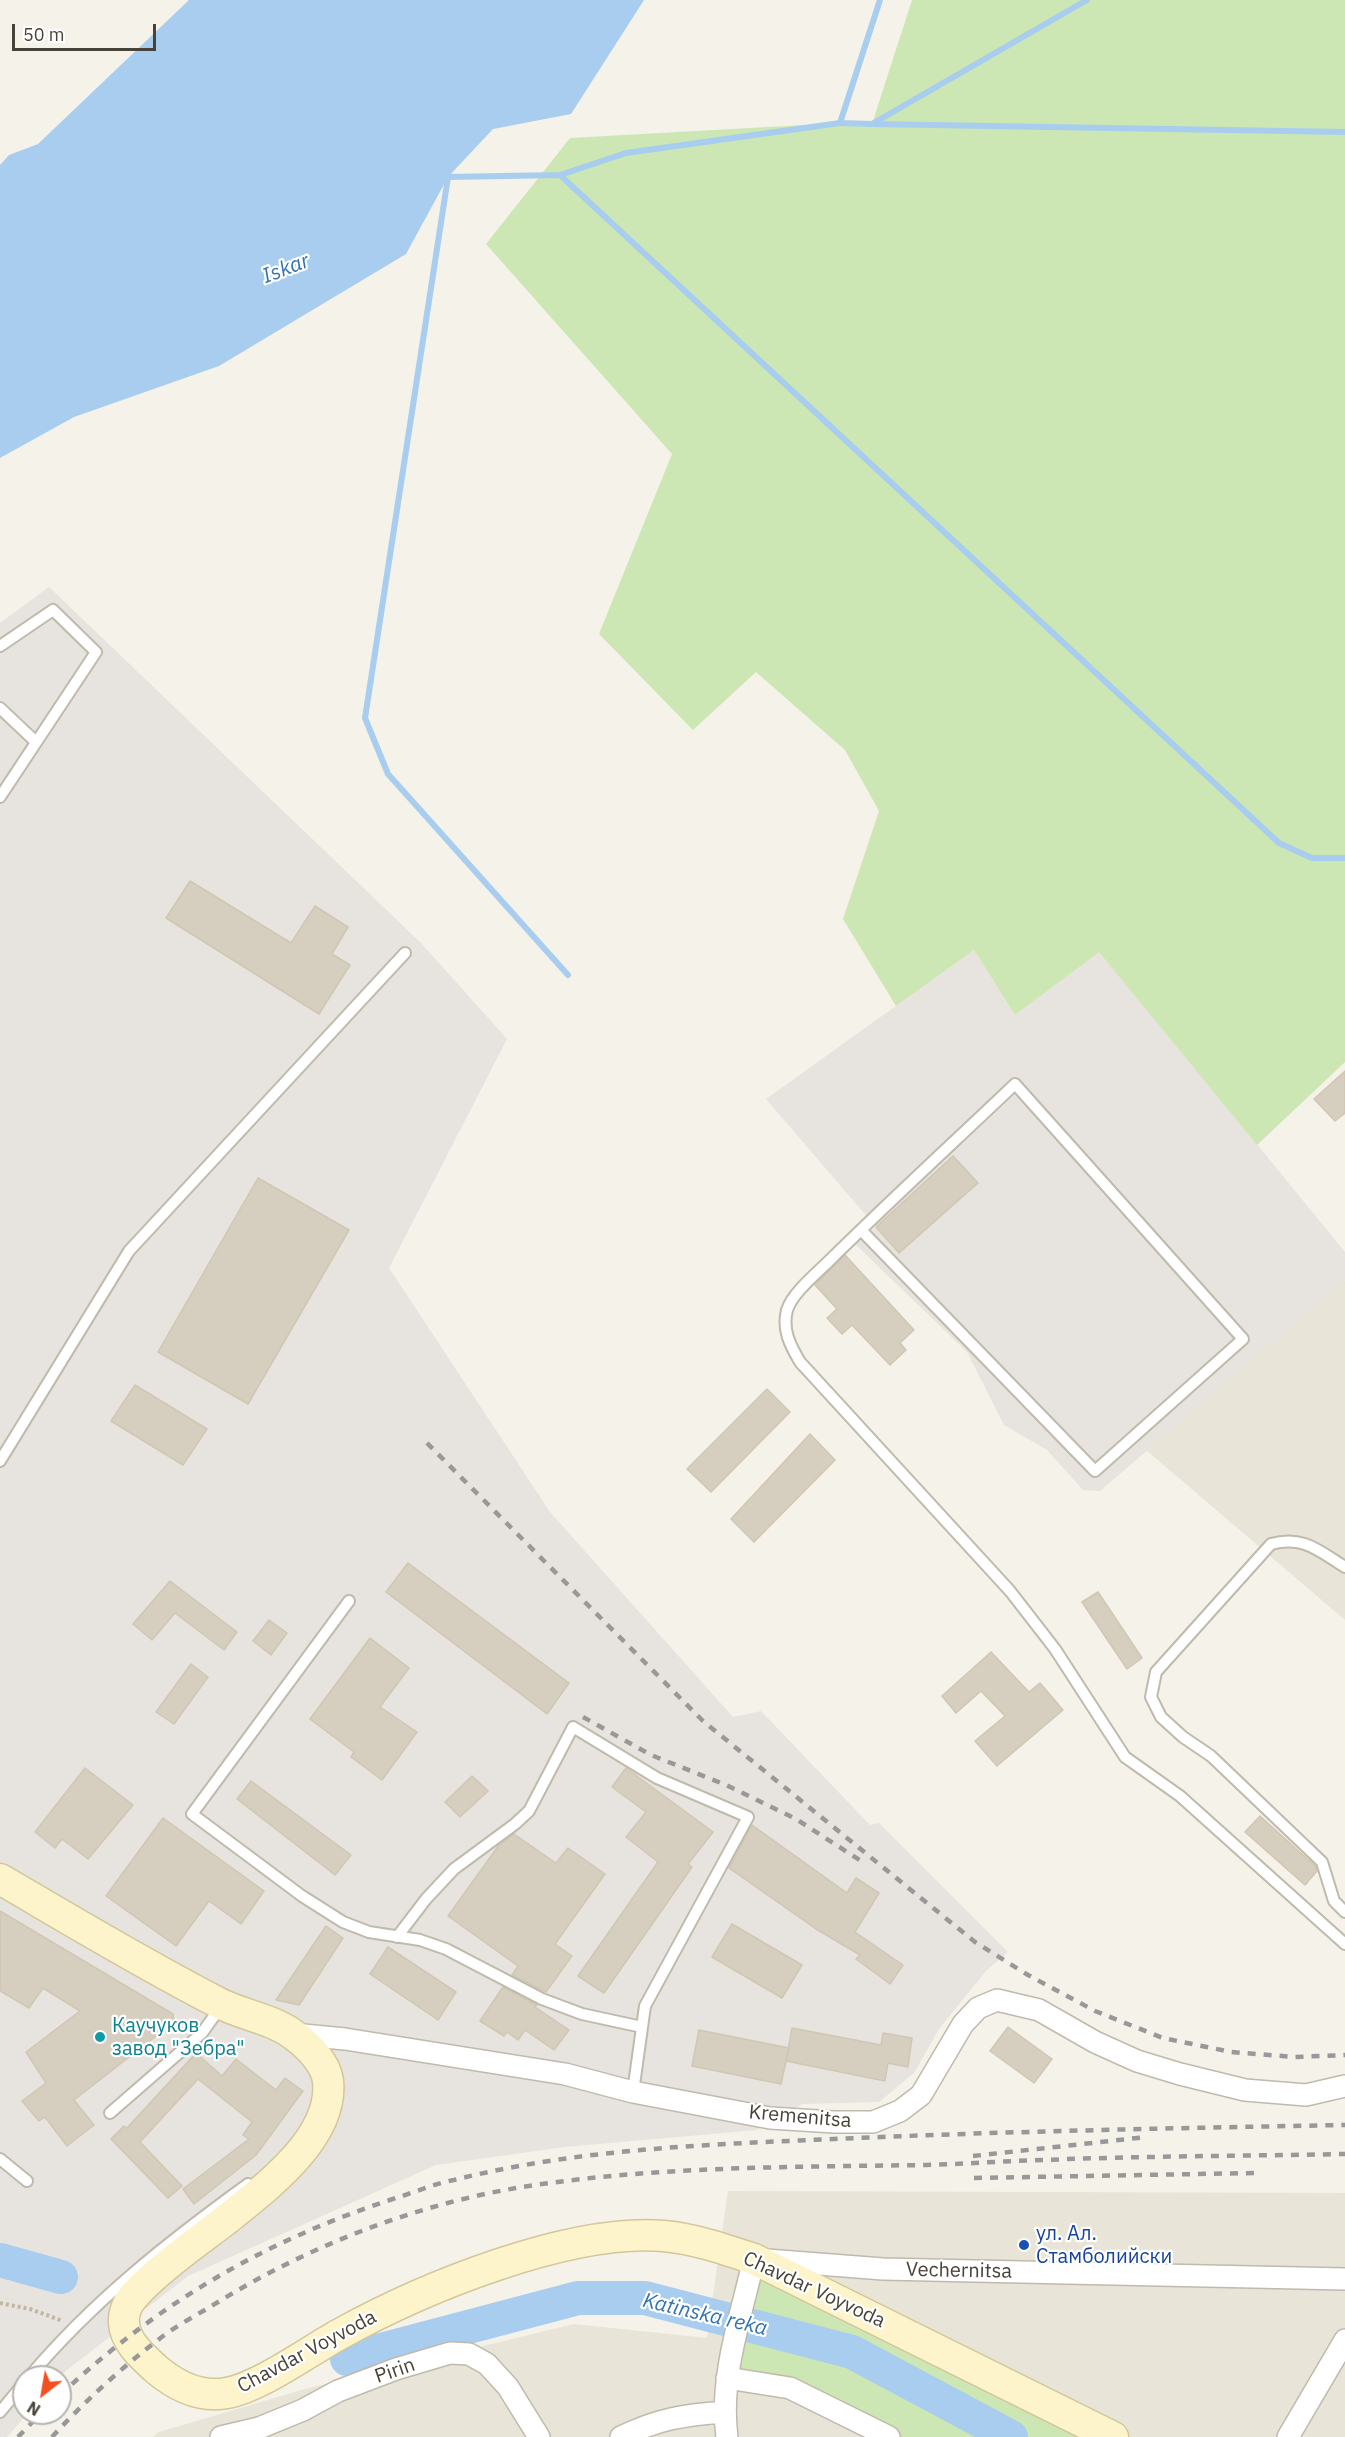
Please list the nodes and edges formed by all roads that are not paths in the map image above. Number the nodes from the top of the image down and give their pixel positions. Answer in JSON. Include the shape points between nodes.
{"nodes":[{"id":1,"x":0,"y":646,"type":"edge"},
{"id":2,"x":0,"y":708,"type":"edge"},
{"id":3,"x":36,"y":742,"type":"junction"},
{"id":4,"x":0,"y":797,"type":"edge"},
{"id":5,"x":405,"y":953,"type":"dead end"},
{"id":6,"x":861,"y":1230,"type":"junction"},
{"id":7,"x":0,"y":1461,"type":"edge"},
{"id":8,"x":1345,"y":1567,"type":"edge"},
{"id":9,"x":349,"y":1601,"type":"dead end"},
{"id":10,"x":0,"y":1880,"type":"edge"},
{"id":11,"x":1345,"y":1911,"type":"edge"},
{"id":12,"x":397,"y":1937,"type":"junction"},
{"id":13,"x":1345,"y":1944,"type":"edge"},
{"id":14,"x":222,"y":2005,"type":"junction"},
{"id":15,"x":642,"y":2027,"type":"junction"},
{"id":16,"x":294,"y":2034,"type":"junction"},
{"id":17,"x":1345,"y":2086,"type":"edge"},
{"id":18,"x":633,"y":2092,"type":"junction"},
{"id":19,"x":110,"y":2113,"type":"dead end"},
{"id":20,"x":313,"y":2136,"type":"junction"},
{"id":21,"x":0,"y":2159,"type":"edge"},
{"id":22,"x":27,"y":2181,"type":"dead end"},
{"id":23,"x":754,"y":2259,"type":"junction"},
{"id":24,"x":1345,"y":2278,"type":"edge"},
{"id":25,"x":1345,"y":2340,"type":"edge"},
{"id":26,"x":40,"y":2365,"type":"edge"},
{"id":27,"x":727,"y":2378,"type":"junction"},
{"id":28,"x":12,"y":2398,"type":"edge"},
{"id":29,"x":0,"y":2412,"type":"edge"},
{"id":30,"x":724,"y":2412,"type":"junction"},
{"id":31,"x":221,"y":2437,"type":"edge"},
{"id":32,"x":539,"y":2437,"type":"edge"},
{"id":33,"x":621,"y":2437,"type":"edge"},
{"id":34,"x":727,"y":2437,"type":"edge"},
{"id":35,"x":889,"y":2437,"type":"edge"},
{"id":36,"x":1113,"y":2437,"type":"edge"},
{"id":37,"x":1288,"y":2437,"type":"edge"}],
"edges":[{"from":1,"to":3,"type":"lane","via":[[53,610],[96,652]]},
{"from":2,"to":3,"type":"lane"},
{"from":3,"to":4,"type":"lane"},
{"from":5,"to":7,"type":"lane","via":[[129,1251]]},
{"from":6,"to":6,"type":"lane","via":[[1015,1084],[1243,1339],[1095,1471]]},
{"from":6,"to":13,"type":"lane","via":[[788,1308],[788,1341],[800,1362],[1010,1591],[1055,1649],[1125,1756],[1180,1796]]},
{"from":8,"to":11,"type":"lane","via":[[1308,1545],[1289,1540],[1271,1545],[1156,1672],[1151,1697],[1161,1717],[1211,1756],[1322,1862],[1334,1900]]},
{"from":9,"to":12,"type":"lane","via":[[192,1814],[343,1922]]},
{"from":10,"to":14,"type":"street","name":"Chavdar Voyvoda"},
{"from":12,"to":15,"type":"lane","via":[[446,1949],[485,1971],[582,2014]]},
{"from":12,"to":15,"type":"lane","via":[[454,1869],[529,1812],[573,1727],[657,1778],[748,1817],[645,2006]]},
{"from":14,"to":16,"type":"street","name":"Chavdar Voyvoda"},
{"from":14,"to":19,"type":"lane","via":[[202,2033]]},
{"from":15,"to":18,"type":"lane"},
{"from":16,"to":18,"type":"street","name":"Kremenitsa","via":[[565,2074]]},
{"from":16,"to":20,"type":"street","name":"Chavdar Voyvoda","via":[[316,2055],[328,2079],[326,2105]]},
{"from":17,"to":18,"type":"street","name":"Kremenitsa","via":[[1306,2095],[1245,2090],[1180,2074],[1095,2042],[1039,2010],[997,2000],[978,2008],[963,2024],[921,2095],[900,2111],[873,2121],[770,2118]]},
{"from":20,"to":23,"type":"street","name":"Chavdar Voyvoda","via":[[263,2191],[154,2278],[126,2308],[125,2328],[136,2349],[179,2385],[201,2394],[226,2394],[247,2388],[390,2308],[440,2286],[558,2248],[625,2235],[664,2236],[697,2241]]},
{"from":20,"to":26,"type":"lane","via":[[165,2244],[75,2325]]},
{"from":21,"to":22,"type":"lane"},
{"from":23,"to":24,"type":"street","name":"Vechernitsa","via":[[883,2269]]},
{"from":23,"to":27,"type":"street"},
{"from":23,"to":36,"type":"street","name":"Chavdar Voyvoda"},
{"from":25,"to":37,"type":"street"},
{"from":27,"to":30,"type":"street"},
{"from":27,"to":35,"type":"street","via":[[790,2388]]},
{"from":28,"to":29,"type":"lane"},
{"from":30,"to":33,"type":"street","via":[[647,2424]]},
{"from":30,"to":34,"type":"street"},
{"from":31,"to":32,"type":"street","name":"Pirin","via":[[259,2428],[338,2391],[450,2353],[469,2354],[487,2364],[508,2387]]}]}
